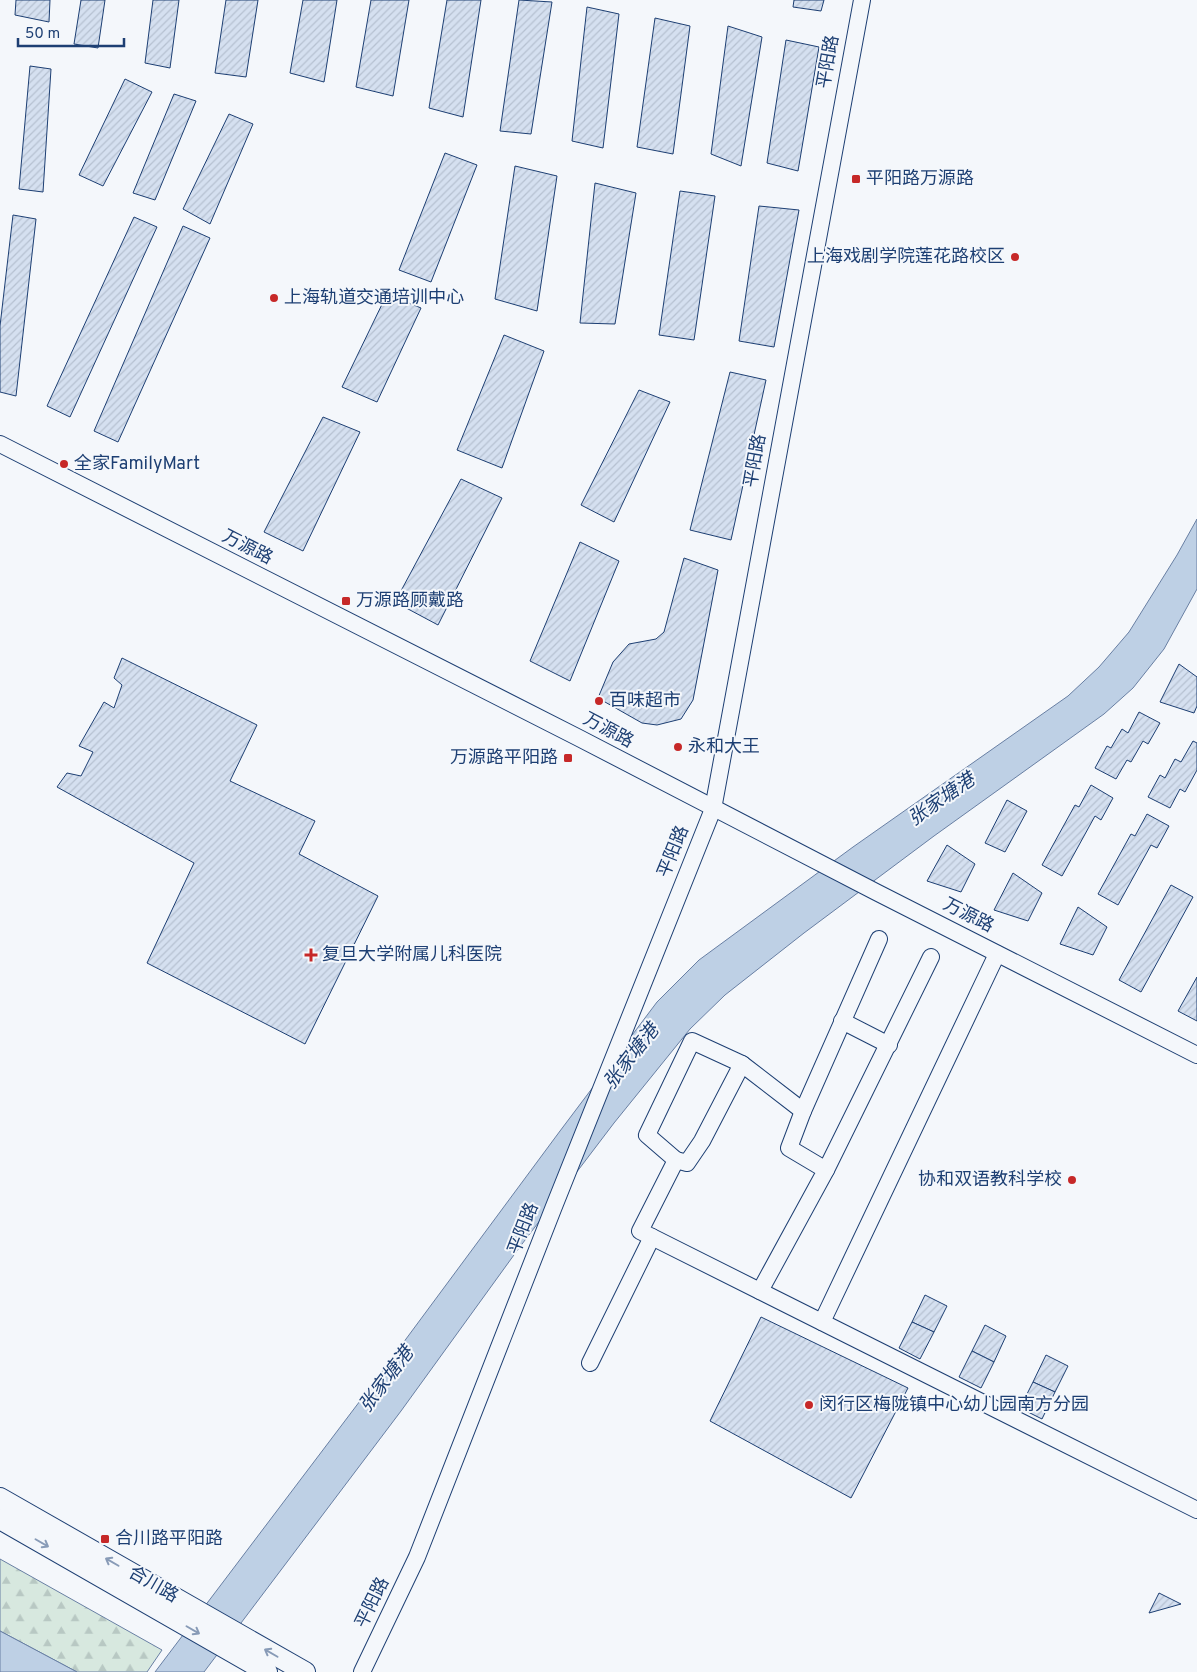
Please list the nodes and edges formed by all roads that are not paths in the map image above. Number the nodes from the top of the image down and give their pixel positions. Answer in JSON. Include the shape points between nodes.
{"nodes":[{"id":1,"x":862,"y":0,"type":"edge"},
{"id":2,"x":0,"y":444,"type":"edge"},
{"id":3,"x":713,"y":809,"type":"junction"},
{"id":4,"x":879,"y":939,"type":"dead end"},
{"id":5,"x":997,"y":954,"type":"junction"},
{"id":6,"x":931,"y":957,"type":"dead end"},
{"id":7,"x":842,"y":1021,"type":"junction"},
{"id":8,"x":889,"y":1045,"type":"junction"},
{"id":9,"x":1197,"y":1055,"type":"edge"},
{"id":10,"x":742,"y":1064,"type":"junction"},
{"id":11,"x":803,"y":1110,"type":"junction"},
{"id":12,"x":676,"y":1160,"type":"junction"},
{"id":13,"x":826,"y":1170,"type":"junction"},
{"id":14,"x":652,"y":1237,"type":"junction"},
{"id":15,"x":760,"y":1291,"type":"junction"},
{"id":16,"x":822,"y":1322,"type":"junction"},
{"id":17,"x":590,"y":1363,"type":"dead end"},
{"id":18,"x":0,"y":1498,"type":"edge"},
{"id":19,"x":1197,"y":1510,"type":"edge"},
{"id":20,"x":0,"y":1519,"type":"edge"},
{"id":21,"x":267,"y":1672,"type":"edge"},
{"id":22,"x":305,"y":1672,"type":"edge"},
{"id":23,"x":362,"y":1672,"type":"edge"}],
"edges":[{"from":1,"to":3,"type":"street","name":"平阳路"},
{"from":2,"to":3,"type":"street","name":"万源路","via":[[580,738]]},
{"from":3,"to":5,"type":"street","name":"万源路"},
{"from":3,"to":23,"type":"street","name":"平阳路","via":[[417,1557]]},
{"from":4,"to":7,"type":"street"},
{"from":5,"to":9,"type":"street","name":"万源路"},
{"from":5,"to":16,"type":"street"},
{"from":6,"to":8,"type":"street"},
{"from":7,"to":8,"type":"street"},
{"from":7,"to":11,"type":"street"},
{"from":8,"to":13,"type":"street"},
{"from":10,"to":11,"type":"street"},
{"from":10,"to":12,"type":"street","via":[[687,1163]]},
{"from":10,"to":12,"type":"street","via":[[692,1041],[648,1135]]},
{"from":11,"to":13,"type":"street","via":[[789,1148]]},
{"from":12,"to":14,"type":"street","via":[[640,1230]]},
{"from":13,"to":15,"type":"street"},
{"from":14,"to":15,"type":"street"},
{"from":14,"to":17,"type":"street"},
{"from":15,"to":16,"type":"street"},
{"from":16,"to":19,"type":"street"},
{"from":22,"to":18,"type":"main road","name":"合川路","one_way":true},
{"from":20,"to":21,"type":"main road","name":"合川路","one_way":true}]}
